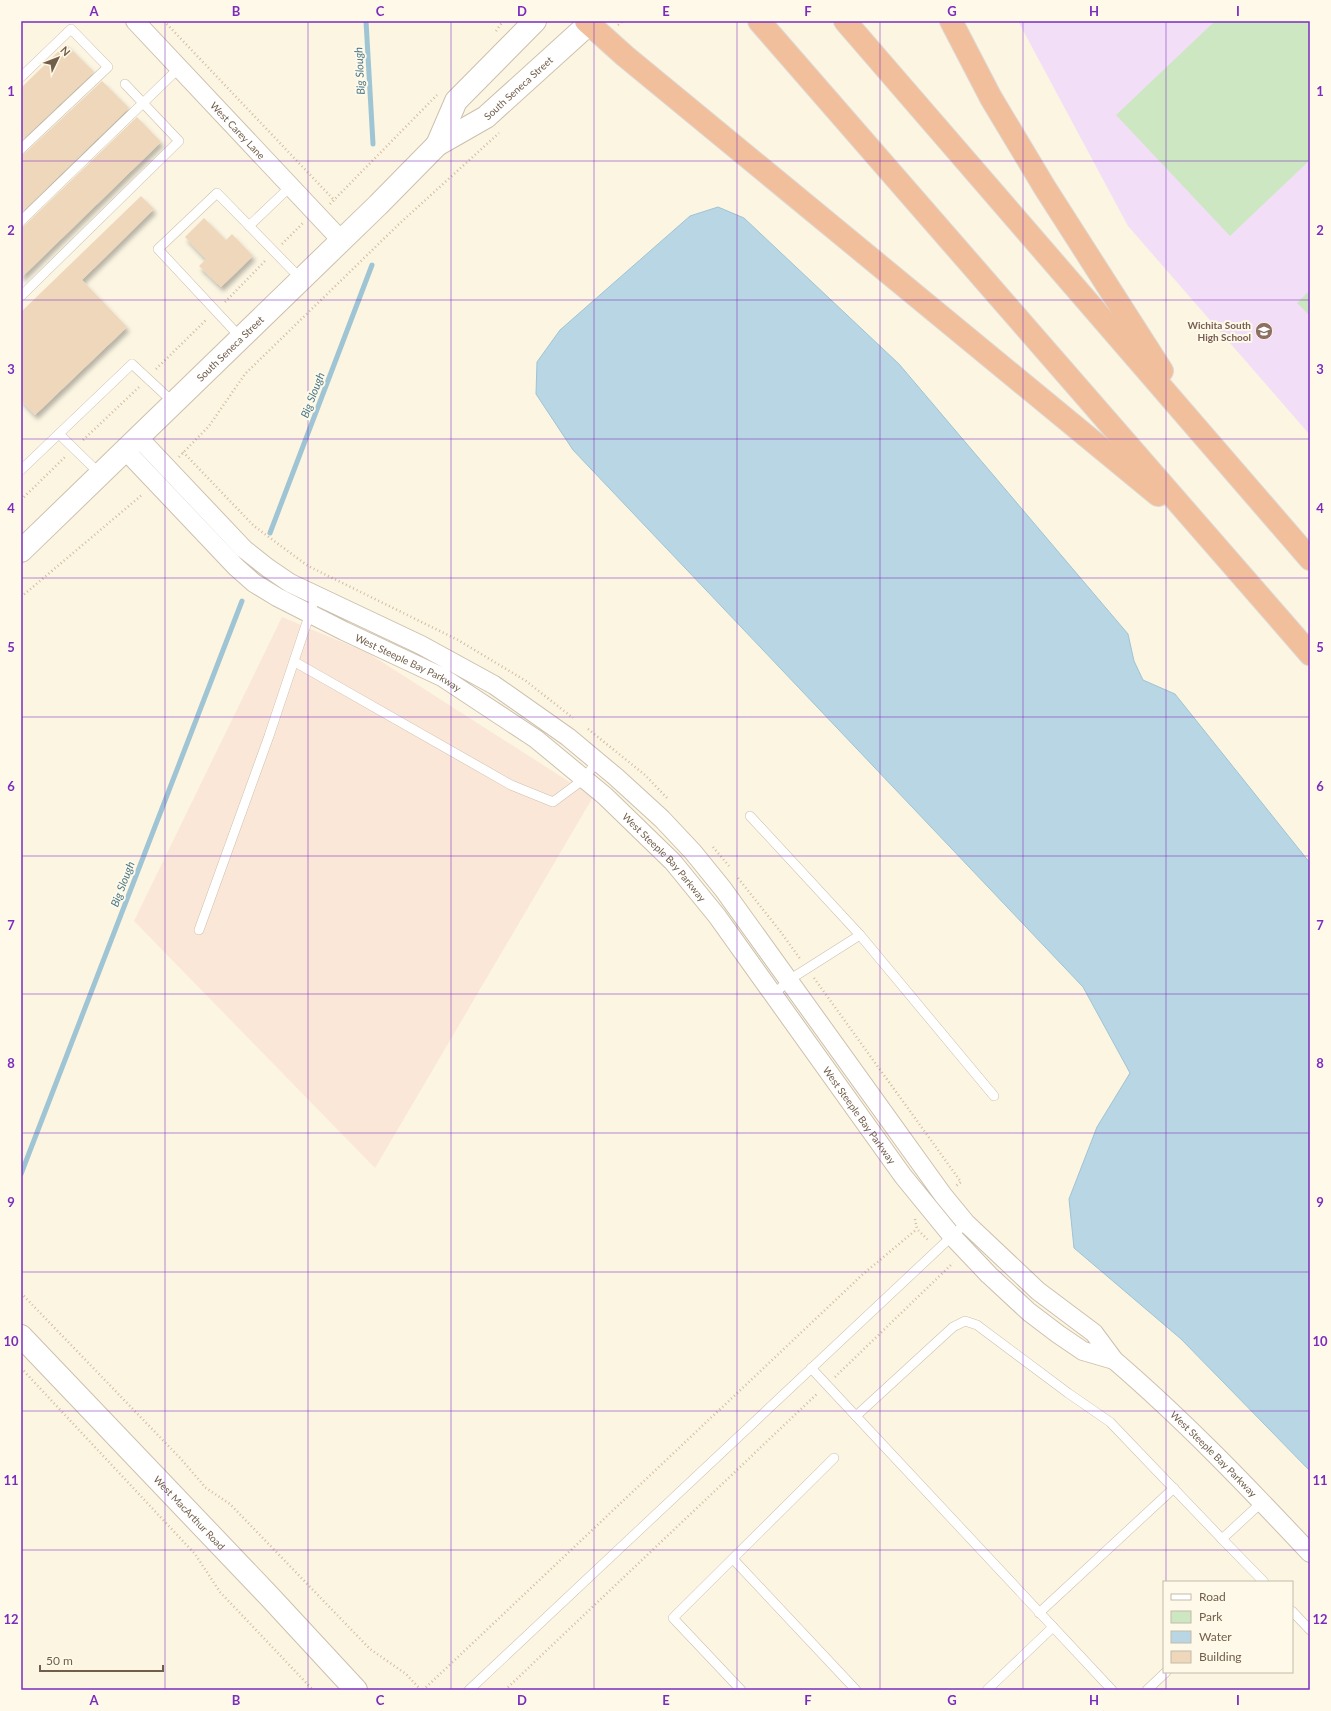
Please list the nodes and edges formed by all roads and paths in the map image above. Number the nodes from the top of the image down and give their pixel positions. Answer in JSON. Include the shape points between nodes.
{"nodes":[{"id":1,"x":135,"y":21,"type":"edge"},
{"id":2,"x":164,"y":21,"type":"edge"},
{"id":3,"x":503,"y":21,"type":"edge"},
{"id":4,"x":535,"y":21,"type":"edge"},
{"id":5,"x":760,"y":21,"type":"edge"},
{"id":6,"x":846,"y":21,"type":"edge"},
{"id":7,"x":951,"y":21,"type":"edge"},
{"id":8,"x":589,"y":22,"type":"edge"},
{"id":9,"x":495,"y":33,"type":"dead end"},
{"id":10,"x":179,"y":68,"type":"junction"},
{"id":11,"x":21,"y":78,"type":"edge"},
{"id":12,"x":125,"y":84,"type":"dead end"},
{"id":13,"x":442,"y":90,"type":"dead end"},
{"id":14,"x":143,"y":103,"type":"junction"},
{"id":15,"x":502,"y":130,"type":"dead end"},
{"id":16,"x":437,"y":145,"type":"junction"},
{"id":17,"x":21,"y":150,"type":"edge"},
{"id":18,"x":291,"y":186,"type":"junction"},
{"id":19,"x":335,"y":201,"type":"junction"},
{"id":20,"x":316,"y":214,"type":"junction"},
{"id":21,"x":21,"y":221,"type":"edge"},
{"id":22,"x":248,"y":226,"type":"junction"},
{"id":23,"x":341,"y":240,"type":"junction"},
{"id":24,"x":274,"y":252,"type":"junction"},
{"id":25,"x":301,"y":279,"type":"junction"},
{"id":26,"x":21,"y":296,"type":"edge"},
{"id":27,"x":216,"y":311,"type":"junction"},
{"id":28,"x":241,"y":338,"type":"junction"},
{"id":29,"x":148,"y":378,"type":"junction"},
{"id":30,"x":174,"y":403,"type":"junction"},
{"id":31,"x":59,"y":434,"type":"junction"},
{"id":32,"x":1204,"y":436,"type":"junction"},
{"id":33,"x":132,"y":443,"type":"junction"},
{"id":34,"x":74,"y":449,"type":"junction"},
{"id":35,"x":183,"y":452,"type":"junction"},
{"id":36,"x":168,"y":468,"type":"junction"},
{"id":37,"x":21,"y":470,"type":"edge"},
{"id":38,"x":100,"y":474,"type":"junction"},
{"id":39,"x":155,"y":481,"type":"junction"},
{"id":40,"x":21,"y":500,"type":"edge"},
{"id":41,"x":1208,"y":537,"type":"junction"},
{"id":42,"x":21,"y":551,"type":"edge"},
{"id":43,"x":1310,"y":559,"type":"edge"},
{"id":44,"x":316,"y":595,"type":"junction"},
{"id":45,"x":21,"y":596,"type":"edge"},
{"id":46,"x":311,"y":615,"type":"junction"},
{"id":47,"x":1310,"y":654,"type":"edge"},
{"id":48,"x":294,"y":662,"type":"junction"},
{"id":49,"x":576,"y":720,"type":"dead end"},
{"id":50,"x":582,"y":724,"type":"dead end"},
{"id":51,"x":597,"y":761,"type":"junction"},
{"id":52,"x":584,"y":779,"type":"junction"},
{"id":53,"x":667,"y":798,"type":"dead end"},
{"id":54,"x":750,"y":816,"type":"dead end"},
{"id":55,"x":711,"y":845,"type":"dead end"},
{"id":56,"x":731,"y":869,"type":"dead end"},
{"id":57,"x":736,"y":875,"type":"dead end"},
{"id":58,"x":199,"y":930,"type":"dead end"},
{"id":59,"x":860,"y":935,"type":"junction"},
{"id":60,"x":807,"y":968,"type":"junction"},
{"id":61,"x":789,"y":980,"type":"junction"},
{"id":62,"x":774,"y":994,"type":"junction"},
{"id":63,"x":994,"y":1096,"type":"dead end"},
{"id":64,"x":943,"y":1195,"type":"junction"},
{"id":65,"x":928,"y":1207,"type":"junction"},
{"id":66,"x":966,"y":1222,"type":"junction"},
{"id":67,"x":917,"y":1229,"type":"junction"},
{"id":68,"x":952,"y":1236,"type":"junction"},
{"id":69,"x":938,"y":1249,"type":"junction"},
{"id":70,"x":21,"y":1293,"type":"edge"},
{"id":71,"x":21,"y":1336,"type":"edge"},
{"id":72,"x":1114,"y":1360,"type":"junction"},
{"id":73,"x":21,"y":1368,"type":"edge"},
{"id":74,"x":811,"y":1368,"type":"junction"},
{"id":75,"x":827,"y":1384,"type":"junction"},
{"id":76,"x":856,"y":1416,"type":"junction"},
{"id":77,"x":834,"y":1458,"type":"dead end"},
{"id":78,"x":1174,"y":1488,"type":"junction"},
{"id":79,"x":1262,"y":1502,"type":"junction"},
{"id":80,"x":1222,"y":1539,"type":"junction"},
{"id":81,"x":1310,"y":1553,"type":"edge"},
{"id":82,"x":732,"y":1559,"type":"junction"},
{"id":83,"x":1262,"y":1581,"type":"edge"},
{"id":84,"x":1293,"y":1612,"type":"edge"},
{"id":85,"x":1040,"y":1613,"type":"junction"},
{"id":86,"x":1053,"y":1627,"type":"junction"},
{"id":87,"x":1310,"y":1630,"type":"edge"},
{"id":88,"x":1165,"y":1673,"type":"edge"},
{"id":89,"x":313,"y":1690,"type":"edge"},
{"id":90,"x":356,"y":1690,"type":"edge"},
{"id":91,"x":422,"y":1690,"type":"edge"},
{"id":92,"x":470,"y":1690,"type":"edge"},
{"id":93,"x":505,"y":1690,"type":"edge"},
{"id":94,"x":741,"y":1690,"type":"edge"},
{"id":95,"x":856,"y":1690,"type":"edge"},
{"id":96,"x":987,"y":1690,"type":"edge"},
{"id":97,"x":1112,"y":1690,"type":"edge"},
{"id":98,"x":1147,"y":1690,"type":"edge"}],
"edges":[{"from":1,"to":10,"type":"street","name":"West Carey Lane"},
{"from":2,"to":19,"type":"path"},
{"from":3,"to":9,"type":"path"},
{"from":4,"to":16,"type":"street","name":"South Seneca Street","via":[[456,101]]},
{"from":5,"to":41,"type":"highway"},
{"from":6,"to":32,"type":"highway"},
{"from":7,"to":32,"type":"highway","via":[[992,98],[1045,188]]},
{"from":8,"to":16,"type":"street","name":"South Seneca Street","via":[[486,117]]},
{"from":8,"to":41,"type":"highway","via":[[625,56]]},
{"from":10,"to":14,"type":"lane"},
{"from":10,"to":18,"type":"street","name":"West Carey Lane"},
{"from":11,"to":17,"type":"lane","via":[[71,29],[108,67]]},
{"from":12,"to":14,"type":"lane"},
{"from":13,"to":19,"type":"path"},
{"from":14,"to":21,"type":"lane"},
{"from":14,"to":26,"type":"lane","via":[[179,141]]},
{"from":15,"to":35,"type":"path","via":[[398,225],[245,374],[209,426]]},
{"from":16,"to":23,"type":"street","name":"South Seneca Street"},
{"from":18,"to":20,"type":"street","name":"West Carey Lane"},
{"from":18,"to":22,"type":"lane"},
{"from":19,"to":20,"type":"path"},
{"from":20,"to":23,"type":"street","name":"West Carey Lane"},
{"from":20,"to":24,"type":"path","via":[[301,224]]},
{"from":22,"to":24,"type":"lane"},
{"from":22,"to":27,"type":"lane","via":[[217,193],[158,249]]},
{"from":23,"to":25,"type":"street","name":"South Seneca Street"},
{"from":24,"to":25,"type":"lane"},
{"from":24,"to":27,"type":"path"},
{"from":25,"to":28,"type":"street","name":"South Seneca Street"},
{"from":27,"to":28,"type":"lane"},
{"from":27,"to":29,"type":"path"},
{"from":28,"to":30,"type":"street","name":"South Seneca Street"},
{"from":29,"to":30,"type":"lane"},
{"from":29,"to":31,"type":"lane","via":[[132,364]]},
{"from":29,"to":34,"type":"path"},
{"from":30,"to":33,"type":"street","name":"South Seneca Street"},
{"from":31,"to":34,"type":"lane"},
{"from":31,"to":37,"type":"lane"},
{"from":32,"to":43,"type":"highway"},
{"from":33,"to":36,"type":"street","name":"West Steeple Bay Parkway"},
{"from":33,"to":38,"type":"street","name":"South Seneca Street"},
{"from":33,"to":39,"type":"street","name":"West Steeple Bay Parkway"},
{"from":34,"to":38,"type":"lane"},
{"from":34,"to":40,"type":"path"},
{"from":35,"to":36,"type":"path"},
{"from":35,"to":49,"type":"path","via":[[254,526],[308,566],[458,640],[526,681]]},
{"from":36,"to":44,"type":"street","name":"West Steeple Bay Parkway","via":[[244,549],[268,568]]},
{"from":38,"to":42,"type":"street","name":"South Seneca Street"},
{"from":39,"to":45,"type":"path"},
{"from":39,"to":46,"type":"street","name":"West Steeple Bay Parkway","via":[[254,583]]},
{"from":41,"to":47,"type":"highway"},
{"from":44,"to":46,"type":"lane"},
{"from":44,"to":51,"type":"street","name":"West Steeple Bay Parkway","via":[[422,645],[494,685],[568,737]]},
{"from":46,"to":48,"type":"lane"},
{"from":46,"to":52,"type":"street","name":"West Steeple Bay Parkway","via":[[442,677],[536,739]]},
{"from":48,"to":52,"type":"lane","via":[[512,785],[553,802]]},
{"from":48,"to":58,"type":"lane"},
{"from":50,"to":53,"type":"path","via":[[645,775]]},
{"from":51,"to":52,"type":"lane"},
{"from":51,"to":61,"type":"street","name":"West Steeple Bay Parkway","via":[[662,820],[692,852],[723,889]]},
{"from":52,"to":62,"type":"street","name":"West Steeple Bay Parkway","via":[[673,862],[718,916]]},
{"from":54,"to":59,"type":"lane"},
{"from":55,"to":56,"type":"path"},
{"from":57,"to":60,"type":"path"},
{"from":59,"to":60,"type":"lane"},
{"from":59,"to":63,"type":"lane"},
{"from":60,"to":61,"type":"lane"},
{"from":60,"to":64,"type":"path","via":[[961,1182]]},
{"from":61,"to":62,"type":"lane"},
{"from":61,"to":64,"type":"street","name":"West Steeple Bay Parkway"},
{"from":62,"to":65,"type":"street","name":"West Steeple Bay Parkway","via":[[903,1176]]},
{"from":64,"to":66,"type":"street","name":"West Steeple Bay Parkway"},
{"from":65,"to":67,"type":"path","via":[[914,1217]]},
{"from":65,"to":68,"type":"street","name":"West Steeple Bay Parkway"},
{"from":66,"to":68,"type":"lane"},
{"from":66,"to":72,"type":"street","name":"West Steeple Bay Parkway","via":[[1038,1291],[1094,1333]]},
{"from":67,"to":69,"type":"path"},
{"from":67,"to":91,"type":"path","via":[[856,1281]]},
{"from":68,"to":69,"type":"lane"},
{"from":68,"to":72,"type":"street","name":"West Steeple Bay Parkway","via":[[1030,1312],[1058,1334],[1083,1351]]},
{"from":69,"to":74,"type":"lane"},
{"from":69,"to":75,"type":"path","via":[[954,1264]]},
{"from":70,"to":91,"type":"path","via":[[206,1488],[230,1504],[370,1649],[406,1674]]},
{"from":71,"to":90,"type":"street","name":"West MacArthur Road"},
{"from":72,"to":79,"type":"street","name":"West Steeple Bay Parkway","via":[[1161,1400]]},
{"from":73,"to":89,"type":"path","via":[[195,1554],[220,1592]]},
{"from":74,"to":75,"type":"lane"},
{"from":74,"to":92,"type":"lane"},
{"from":75,"to":76,"type":"lane"},
{"from":75,"to":93,"type":"path"},
{"from":76,"to":78,"type":"lane","via":[[953,1327],[965,1321],[977,1325],[1110,1422]]},
{"from":76,"to":85,"type":"lane"},
{"from":77,"to":82,"type":"lane"},
{"from":78,"to":80,"type":"lane"},
{"from":78,"to":85,"type":"lane"},
{"from":79,"to":80,"type":"lane"},
{"from":79,"to":81,"type":"street","name":"West Steeple Bay Parkway"},
{"from":80,"to":83,"type":"lane"},
{"from":82,"to":94,"type":"lane","via":[[673,1618]]},
{"from":82,"to":95,"type":"lane"},
{"from":84,"to":87,"type":"lane"},
{"from":85,"to":86,"type":"lane"},
{"from":86,"to":96,"type":"lane"},
{"from":86,"to":97,"type":"lane"},
{"from":88,"to":98,"type":"lane"}]}
